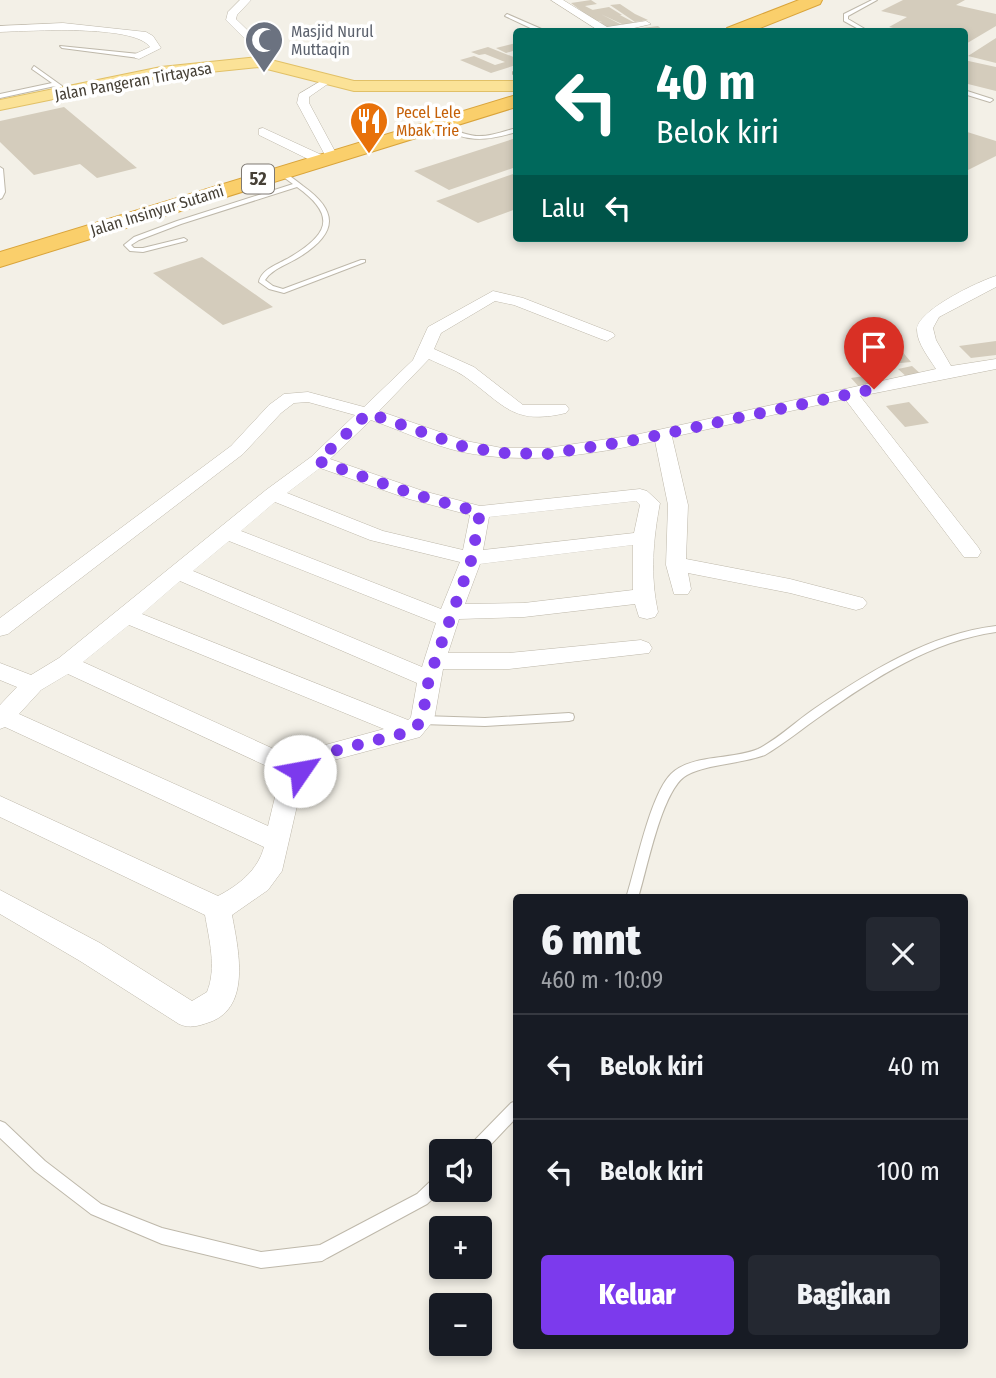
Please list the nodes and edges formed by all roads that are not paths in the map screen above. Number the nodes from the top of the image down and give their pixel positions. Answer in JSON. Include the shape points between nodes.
{"nodes":[{"id":1,"x":246,"y":0,"type":"edge"},
{"id":2,"x":556,"y":0,"type":"edge"},
{"id":3,"x":814,"y":0,"type":"edge"},
{"id":4,"x":875,"y":0,"type":"edge"},
{"id":5,"x":507,"y":15,"type":"dead end"},
{"id":6,"x":646,"y":24,"type":"dead end"},
{"id":7,"x":535,"y":28,"type":"edge"},
{"id":8,"x":603,"y":28,"type":"edge"},
{"id":9,"x":624,"y":28,"type":"edge"},
{"id":10,"x":743,"y":28,"type":"edge"},
{"id":11,"x":861,"y":28,"type":"edge"},
{"id":12,"x":0,"y":29,"type":"edge"},
{"id":13,"x":62,"y":47,"type":"dead end"},
{"id":14,"x":139,"y":56,"type":"junction"},
{"id":15,"x":268,"y":64,"type":"junction"},
{"id":16,"x":34,"y":68,"type":"dead end"},
{"id":17,"x":161,"y":72,"type":"junction"},
{"id":18,"x":513,"y":77,"type":"edge"},
{"id":19,"x":326,"y":81,"type":"junction"},
{"id":20,"x":62,"y":88,"type":"junction"},
{"id":21,"x":968,"y":93,"type":"edge"},
{"id":22,"x":0,"y":96,"type":"edge"},
{"id":23,"x":990,"y":100,"type":"dead end"},
{"id":24,"x":513,"y":102,"type":"edge"},
{"id":25,"x":0,"y":105,"type":"edge"},
{"id":26,"x":438,"y":125,"type":"junction"},
{"id":27,"x":513,"y":131,"type":"edge"},
{"id":28,"x":263,"y":132,"type":"dead end"},
{"id":29,"x":326,"y":158,"type":"junction"},
{"id":30,"x":0,"y":169,"type":"edge"},
{"id":31,"x":288,"y":179,"type":"junction"},
{"id":32,"x":0,"y":197,"type":"edge"},
{"id":33,"x":184,"y":240,"type":"dead end"},
{"id":34,"x":0,"y":260,"type":"edge"},
{"id":35,"x":363,"y":261,"type":"dead end"},
{"id":36,"x":996,"y":281,"type":"edge"},
{"id":37,"x":607,"y":336,"type":"dead end"},
{"id":38,"x":425,"y":351,"type":"junction"},
{"id":39,"x":996,"y":364,"type":"edge"},
{"id":40,"x":946,"y":372,"type":"junction"},
{"id":41,"x":850,"y":394,"type":"junction"},
{"id":42,"x":560,"y":409,"type":"dead end"},
{"id":43,"x":368,"y":413,"type":"junction"},
{"id":44,"x":662,"y":434,"type":"junction"},
{"id":45,"x":318,"y":461,"type":"junction"},
{"id":46,"x":273,"y":494,"type":"junction"},
{"id":47,"x":480,"y":512,"type":"junction"},
{"id":48,"x":228,"y":533,"type":"junction"},
{"id":49,"x":643,"y":538,"type":"junction"},
{"id":50,"x":971,"y":552,"type":"dead end"},
{"id":51,"x":472,"y":558,"type":"junction"},
{"id":52,"x":676,"y":564,"type":"junction"},
{"id":53,"x":177,"y":572,"type":"junction"},
{"id":54,"x":681,"y":589,"type":"dead end"},
{"id":55,"x":856,"y":603,"type":"dead end"},
{"id":56,"x":125,"y":615,"type":"junction"},
{"id":57,"x":450,"y":616,"type":"junction"},
{"id":58,"x":0,"y":629,"type":"edge"},
{"id":59,"x":996,"y":629,"type":"edge"},
{"id":60,"x":640,"y":648,"type":"dead end"},
{"id":61,"x":67,"y":664,"type":"junction"},
{"id":62,"x":433,"y":670,"type":"junction"},
{"id":63,"x":0,"y":671,"type":"edge"},
{"id":64,"x":33,"y":684,"type":"junction"},
{"id":65,"x":569,"y":717,"type":"dead end"},
{"id":66,"x":2,"y":718,"type":"edge"},
{"id":67,"x":417,"y":725,"type":"junction"},
{"id":68,"x":300,"y":771,"type":"junction"},
{"id":69,"x":0,"y":806,"type":"edge"},
{"id":70,"x":278,"y":842,"type":"junction"},
{"id":71,"x":633,"y":894,"type":"edge"},
{"id":72,"x":0,"y":901,"type":"edge"},
{"id":73,"x":218,"y":908,"type":"junction"},
{"id":74,"x":513,"y":1111,"type":"edge"},
{"id":75,"x":0,"y":1128,"type":"edge"},
{"id":76,"x":486,"y":1139,"type":"edge"},
{"id":77,"x":429,"y":1192,"type":"edge"}],
"edges":[{"from":1,"to":15,"type":"street","via":[[231,20],[268,56]]},
{"from":2,"to":8,"type":"street"},
{"from":3,"to":10,"type":"highway"},
{"from":4,"to":11,"type":"lane","via":[[846,15],[846,20]]},
{"from":5,"to":7,"type":"lane"},
{"from":6,"to":9,"type":"street"},
{"from":12,"to":14,"type":"street","via":[[39,25],[142,34],[156,48]]},
{"from":13,"to":14,"type":"lane"},
{"from":14,"to":17,"type":"street"},
{"from":15,"to":17,"type":"main road","name":"Jalan Pangeran Tirtayasa"},
{"from":15,"to":19,"type":"main road","name":"Jalan Pangeran Tirtayasa"},
{"from":16,"to":20,"type":"lane"},
{"from":17,"to":20,"type":"main road","name":"Jalan Pangeran Tirtayasa"},
{"from":18,"to":19,"type":"main road","name":"Jalan Pangeran Tirtayasa","via":[[384,88]]},
{"from":19,"to":29,"type":"street","via":[[303,96]]},
{"from":20,"to":22,"type":"lane"},
{"from":20,"to":25,"type":"main road","name":"Jalan Pangeran Tirtayasa"},
{"from":21,"to":23,"type":"lane"},
{"from":24,"to":26,"type":"highway","name":"Jalan Insinyur Sutami","number":"52"},
{"from":26,"to":27,"type":"lane","via":[[469,139]]},
{"from":26,"to":29,"type":"highway","name":"Jalan Insinyur Sutami","number":"52"},
{"from":28,"to":29,"type":"street"},
{"from":29,"to":31,"type":"highway","name":"Jalan Insinyur Sutami","number":"52"},
{"from":30,"to":32,"type":"lane"},
{"from":31,"to":33,"type":"lane","via":[[127,245],[143,250]]},
{"from":31,"to":34,"type":"highway","name":"Jalan Insinyur Sutami","number":"52"},
{"from":31,"to":35,"type":"lane","via":[[322,206],[326,228],[308,249],[265,273],[261,281],[284,292]]},
{"from":36,"to":40,"type":"street","via":[[927,321],[925,330]]},
{"from":37,"to":38,"type":"street","via":[[518,301],[492,296],[434,331]]},
{"from":38,"to":42,"type":"street","via":[[468,370],[517,409]]},
{"from":38,"to":43,"type":"street","via":[[420,362]]},
{"from":39,"to":40,"type":"street"},
{"from":40,"to":41,"type":"street"},
{"from":41,"to":44,"type":"street"},
{"from":41,"to":50,"type":"street"},
{"from":43,"to":44,"type":"street","via":[[462,446],[502,453],[547,454]]},
{"from":43,"to":45,"type":"street"},
{"from":43,"to":58,"type":"street","via":[[308,397],[290,398],[227,458]]},
{"from":44,"to":52,"type":"street","via":[[678,505]]},
{"from":45,"to":46,"type":"street"},
{"from":45,"to":47,"type":"street"},
{"from":46,"to":48,"type":"street"},
{"from":46,"to":51,"type":"street","via":[[377,536]]},
{"from":47,"to":49,"type":"street","via":[[640,495],[650,503]]},
{"from":47,"to":51,"type":"street"},
{"from":48,"to":53,"type":"street"},
{"from":48,"to":57,"type":"street"},
{"from":49,"to":51,"type":"street"},
{"from":49,"to":57,"type":"street","via":[[645,604]]},
{"from":51,"to":57,"type":"street"},
{"from":52,"to":54,"type":"street"},
{"from":52,"to":55,"type":"street"},
{"from":53,"to":56,"type":"street"},
{"from":53,"to":62,"type":"street"},
{"from":56,"to":61,"type":"street"},
{"from":56,"to":67,"type":"street"},
{"from":57,"to":62,"type":"street"},
{"from":59,"to":71,"type":"lane","via":[[954,638],[895,665],[750,757],[676,775],[664,793]]},
{"from":60,"to":62,"type":"street"},
{"from":61,"to":64,"type":"street"},
{"from":61,"to":68,"type":"street"},
{"from":62,"to":67,"type":"street"},
{"from":63,"to":64,"type":"street"},
{"from":64,"to":66,"type":"street"},
{"from":65,"to":67,"type":"lane"},
{"from":66,"to":70,"type":"street"},
{"from":67,"to":68,"type":"street","via":[[322,754]]},
{"from":68,"to":70,"type":"street","via":[[287,797]]},
{"from":69,"to":73,"type":"street"},
{"from":70,"to":73,"type":"street","via":[[273,863],[259,881]]},
{"from":72,"to":73,"type":"street","via":[[189,1015],[203,1013],[215,1004],[227,982]]},
{"from":74,"to":76,"type":"lane"},
{"from":75,"to":77,"type":"lane","via":[[96,1209],[162,1237],[261,1260],[322,1253]]}]}
